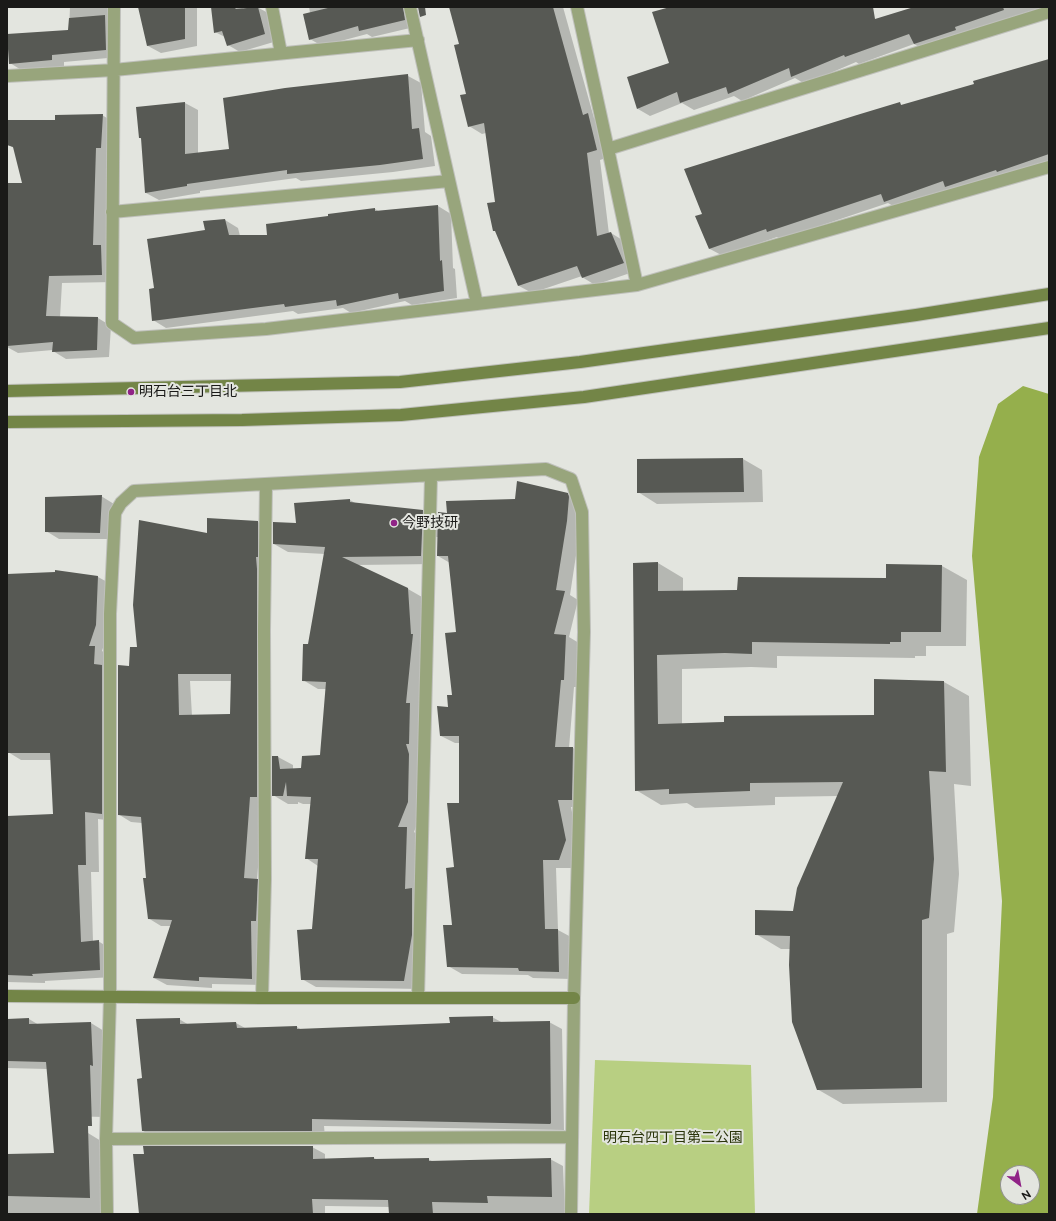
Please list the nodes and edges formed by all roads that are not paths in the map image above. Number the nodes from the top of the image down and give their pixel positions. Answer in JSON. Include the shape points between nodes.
{"nodes":[{"id":1,"x":114,"y":7,"type":"edge"},
{"id":2,"x":272,"y":7,"type":"edge"},
{"id":3,"x":410,"y":7,"type":"edge"},
{"id":4,"x":577,"y":7,"type":"edge"},
{"id":5,"x":1049,"y":12,"type":"edge"},
{"id":6,"x":418,"y":40,"type":"junction"},
{"id":7,"x":281,"y":52,"type":"junction"},
{"id":8,"x":114,"y":70,"type":"junction"},
{"id":9,"x":7,"y":76,"type":"edge"},
{"id":10,"x":608,"y":149,"type":"junction"},
{"id":11,"x":1049,"y":167,"type":"edge"},
{"id":12,"x":450,"y":181,"type":"junction"},
{"id":13,"x":112,"y":212,"type":"junction"},
{"id":14,"x":637,"y":285,"type":"junction"},
{"id":15,"x":1049,"y":294,"type":"edge"},
{"id":16,"x":477,"y":304,"type":"junction"},
{"id":17,"x":1049,"y":328,"type":"edge"},
{"id":18,"x":7,"y":391,"type":"edge"},
{"id":19,"x":7,"y":422,"type":"edge"},
{"id":20,"x":431,"y":476,"type":"junction"},
{"id":21,"x":266,"y":484,"type":"junction"},
{"id":22,"x":7,"y":996,"type":"edge"},
{"id":23,"x":110,"y":996,"type":"junction"},
{"id":24,"x":262,"y":998,"type":"junction"},
{"id":25,"x":418,"y":998,"type":"junction"},
{"id":26,"x":574,"y":998,"type":"junction"},
{"id":27,"x":572,"y":1137,"type":"junction"},
{"id":28,"x":106,"y":1139,"type":"junction"},
{"id":29,"x":107,"y":1214,"type":"edge"},
{"id":30,"x":571,"y":1214,"type":"edge"}],
"edges":[{"from":1,"to":8,"type":"street"},
{"from":2,"to":7,"type":"street"},
{"from":3,"to":6,"type":"street"},
{"from":4,"to":10,"type":"street"},
{"from":5,"to":10,"type":"street"},
{"from":6,"to":7,"type":"street"},
{"from":6,"to":12,"type":"street"},
{"from":7,"to":8,"type":"street"},
{"from":8,"to":9,"type":"street"},
{"from":8,"to":13,"type":"street"},
{"from":10,"to":14,"type":"street"},
{"from":11,"to":14,"type":"street"},
{"from":12,"to":13,"type":"street"},
{"from":12,"to":16,"type":"street"},
{"from":13,"to":16,"type":"street","via":[[112,323],[134,338],[266,329]]},
{"from":14,"to":16,"type":"street"},
{"from":15,"to":18,"type":"street","via":[[580,362],[400,382]]},
{"from":17,"to":19,"type":"street","via":[[584,396],[401,415],[242,420]]},
{"from":20,"to":21,"type":"street"},
{"from":20,"to":25,"type":"street"},
{"from":20,"to":26,"type":"street","via":[[546,469],[571,479],[582,512],[584,632]]},
{"from":21,"to":23,"type":"street","via":[[134,492],[121,503],[115,513],[110,614]]},
{"from":21,"to":24,"type":"street","via":[[265,879]]},
{"from":22,"to":23,"type":"street"},
{"from":23,"to":24,"type":"street"},
{"from":23,"to":28,"type":"street"},
{"from":24,"to":25,"type":"street"},
{"from":25,"to":26,"type":"street"},
{"from":26,"to":27,"type":"street"},
{"from":27,"to":28,"type":"street"},
{"from":27,"to":30,"type":"street"},
{"from":28,"to":29,"type":"street"}]}
